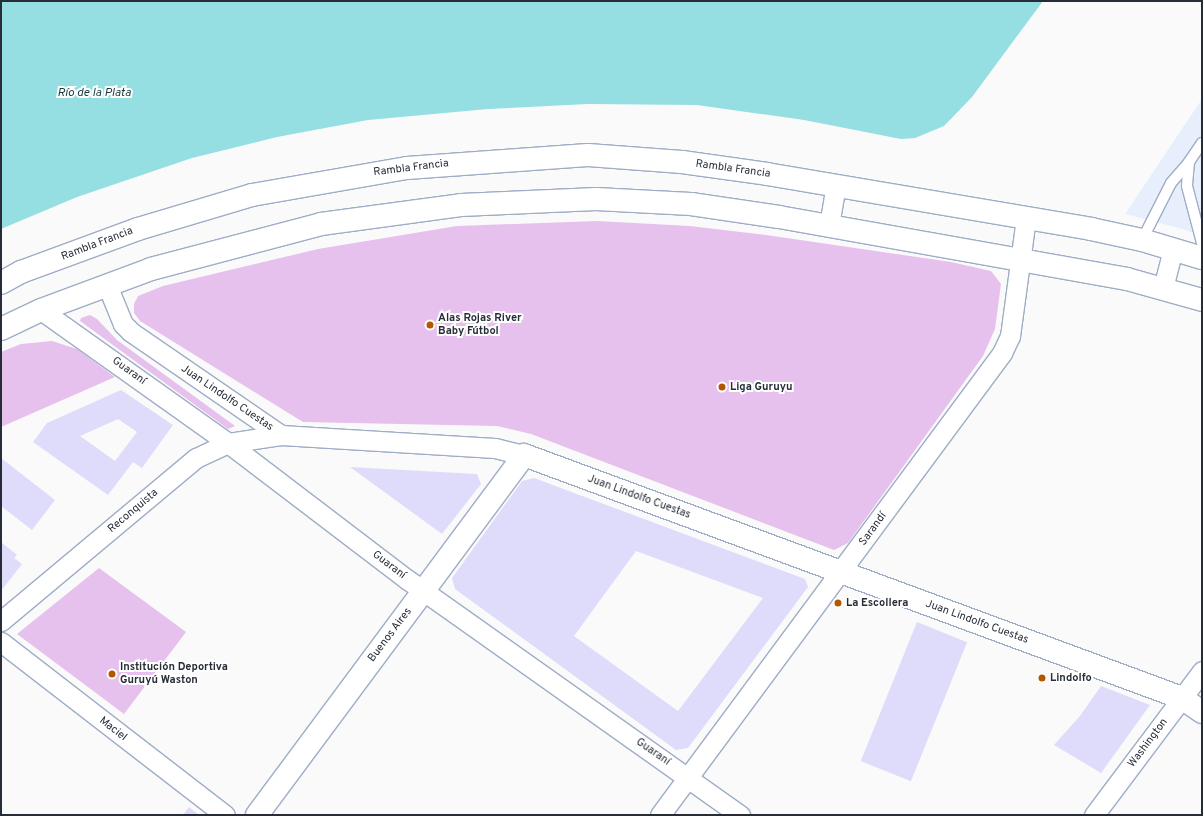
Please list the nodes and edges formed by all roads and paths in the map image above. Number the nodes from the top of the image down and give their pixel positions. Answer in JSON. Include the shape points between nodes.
{"nodes":[{"id":1,"x":1202,"y":143,"type":"edge"},
{"id":2,"x":1189,"y":162,"type":"junction"},
{"id":3,"x":836,"y":185,"type":"junction"},
{"id":4,"x":1026,"y":218,"type":"junction"},
{"id":5,"x":829,"y":225,"type":"junction"},
{"id":6,"x":1142,"y":240,"type":"junction"},
{"id":7,"x":1202,"y":243,"type":"edge"},
{"id":8,"x":1173,"y":249,"type":"junction"},
{"id":9,"x":1202,"y":258,"type":"edge"},
{"id":10,"x":1019,"y":261,"type":"junction"},
{"id":11,"x":1,"y":283,"type":"edge"},
{"id":12,"x":107,"y":284,"type":"junction"},
{"id":13,"x":1163,"y":288,"type":"junction"},
{"id":14,"x":1202,"y":300,"type":"edge"},
{"id":15,"x":41,"y":310,"type":"junction"},
{"id":16,"x":1,"y":329,"type":"edge"},
{"id":17,"x":281,"y":435,"type":"junction"},
{"id":18,"x":228,"y":443,"type":"junction"},
{"id":19,"x":524,"y":455,"type":"junction"},
{"id":20,"x":842,"y":572,"type":"junction"},
{"id":21,"x":423,"y":591,"type":"junction"},
{"id":22,"x":1,"y":621,"type":"edge"},
{"id":23,"x":1,"y":642,"type":"edge"},
{"id":24,"x":1202,"y":671,"type":"edge"},
{"id":25,"x":1182,"y":698,"type":"junction"},
{"id":26,"x":1202,"y":712,"type":"edge"},
{"id":27,"x":688,"y":777,"type":"junction"},
{"id":28,"x":225,"y":815,"type":"edge"},
{"id":29,"x":257,"y":815,"type":"edge"},
{"id":30,"x":660,"y":815,"type":"edge"},
{"id":31,"x":740,"y":815,"type":"edge"},
{"id":32,"x":1094,"y":815,"type":"edge"}],
"edges":[{"from":1,"to":2,"type":"lane"},
{"from":2,"to":6,"type":"lane","via":[[1171,183]]},
{"from":2,"to":7,"type":"lane","via":[[1187,186]]},
{"from":3,"to":4,"type":"main road","name":"Rambla Francia"},
{"from":3,"to":5,"type":"street"},
{"from":3,"to":11,"type":"main road","name":"Rambla Francia","via":[[717,167],[588,155],[407,168],[252,194],[138,229],[21,272]]},
{"from":4,"to":6,"type":"main road","name":"Rambla Francia"},
{"from":4,"to":10,"type":"street","name":"Sarandí"},
{"from":5,"to":10,"type":"main road"},
{"from":5,"to":12,"type":"main road","via":[[730,208],[654,201],[596,199],[461,205],[321,224],[186,259]]},
{"from":6,"to":8,"type":"main road","name":"Rambla Francia"},
{"from":8,"to":9,"type":"main road","name":"Rambla Francia"},
{"from":8,"to":13,"type":"street"},
{"from":10,"to":13,"type":"main road","via":[[1127,279]]},
{"from":10,"to":20,"type":"street","name":"Sarandí","via":[[1007,345]]},
{"from":12,"to":15,"type":"main road"},
{"from":12,"to":17,"type":"street","name":"Juan Lindolfo Cuestas","via":[[123,324],[131,332]]},
{"from":13,"to":14,"type":"main road"},
{"from":15,"to":16,"type":"main road"},
{"from":15,"to":18,"type":"street","name":"Guaraní"},
{"from":17,"to":18,"type":"street","name":"Reconquista"},
{"from":17,"to":19,"type":"street","name":"Juan Lindolfo Cuestas","via":[[495,448]]},
{"from":18,"to":21,"type":"street","name":"Guaraní"},
{"from":18,"to":22,"type":"street","name":"Reconquista","via":[[196,458]]},
{"from":19,"to":20,"type":"main road","name":"Juan Lindolfo Cuestas"},
{"from":19,"to":21,"type":"main road","name":"Buenos Aires"},
{"from":20,"to":25,"type":"main road","name":"Juan Lindolfo Cuestas"},
{"from":20,"to":27,"type":"street","name":"Sarandí"},
{"from":21,"to":27,"type":"street","name":"Guaraní"},
{"from":21,"to":29,"type":"main road","name":"Buenos Aires"},
{"from":23,"to":28,"type":"street","name":"Maciel"},
{"from":24,"to":25,"type":"street","name":"Washington"},
{"from":25,"to":26,"type":"main road","name":"Juan Lindolfo Cuestas"},
{"from":25,"to":32,"type":"street","name":"Washington"},
{"from":27,"to":30,"type":"street","name":"Sarandí"},
{"from":27,"to":31,"type":"street","name":"Guaraní"}]}
